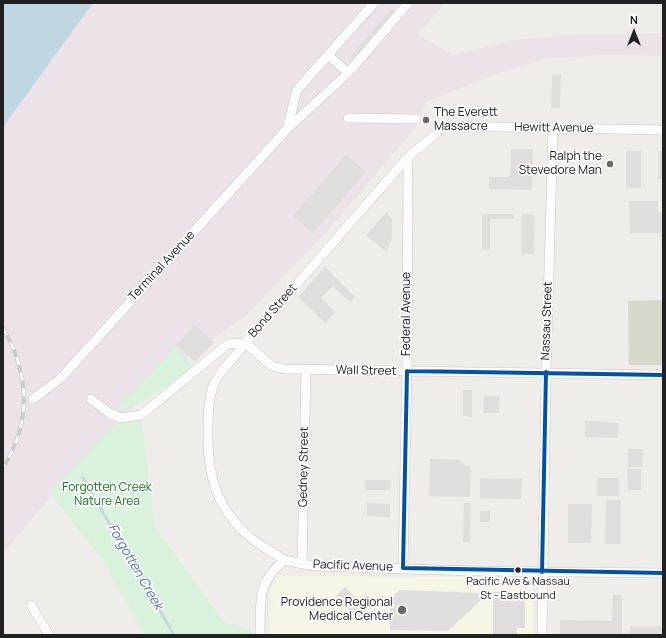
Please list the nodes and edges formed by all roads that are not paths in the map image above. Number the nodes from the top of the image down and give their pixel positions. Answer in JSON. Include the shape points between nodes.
{"nodes":[{"id":1,"x":374,"y":3,"type":"edge"},
{"id":2,"x":408,"y":3,"type":"edge"},
{"id":3,"x":328,"y":56,"type":"junction"},
{"id":4,"x":348,"y":73,"type":"junction"},
{"id":5,"x":348,"y":118,"type":"dead end"},
{"id":6,"x":416,"y":119,"type":"dead end"},
{"id":7,"x":553,"y":128,"type":"junction"},
{"id":8,"x":287,"y":129,"type":"junction"},
{"id":9,"x":663,"y":130,"type":"edge"},
{"id":10,"x":408,"y":157,"type":"junction"},
{"id":11,"x":245,"y":343,"type":"junction"},
{"id":12,"x":306,"y":370,"type":"junction"},
{"id":13,"x":407,"y":372,"type":"junction"},
{"id":14,"x":546,"y":372,"type":"junction"},
{"id":15,"x":663,"y":374,"type":"edge"},
{"id":16,"x":33,"y":399,"type":"dead end"},
{"id":17,"x":91,"y":399,"type":"dead end"},
{"id":18,"x":284,"y":560,"type":"junction"},
{"id":19,"x":302,"y":564,"type":"junction"},
{"id":20,"x":403,"y":568,"type":"junction"},
{"id":21,"x":542,"y":572,"type":"junction"},
{"id":22,"x":663,"y":573,"type":"edge"},
{"id":23,"x":31,"y":605,"type":"dead end"},
{"id":24,"x":49,"y":635,"type":"edge"},
{"id":25,"x":260,"y":635,"type":"edge"},
{"id":26,"x":542,"y":635,"type":"edge"}],
"edges":[{"from":1,"to":3,"type":"street","name":"Terminal Avenue"},
{"from":2,"to":4,"type":"street","name":"Terminal Avenue"},
{"from":3,"to":4,"type":"street"},
{"from":3,"to":8,"type":"street","name":"Terminal Avenue","via":[[297,90]]},
{"from":4,"to":8,"type":"street","name":"Terminal Avenue"},
{"from":5,"to":6,"type":"street"},
{"from":7,"to":9,"type":"street","name":"Hewitt Avenue"},
{"from":7,"to":10,"type":"street","name":"Hewitt Avenue","via":[[445,126]]},
{"from":7,"to":14,"type":"street","name":"Nassau Street"},
{"from":8,"to":16,"type":"street","name":"Terminal Avenue","via":[[61,378]]},
{"from":10,"to":11,"type":"street","name":"Bond Street"},
{"from":10,"to":13,"type":"street","name":"Federal Avenue"},
{"from":11,"to":12,"type":"street","name":"Wall Street","via":[[272,366]]},
{"from":11,"to":17,"type":"street","name":"Bond Street","via":[[228,344],[141,415],[122,418],[109,413]]},
{"from":11,"to":18,"type":"street","via":[[238,354],[222,369],[213,385],[208,414],[210,467],[216,492],[229,517],[252,539]]},
{"from":12,"to":13,"type":"street","name":"Wall Street"},
{"from":12,"to":19,"type":"street","name":"Gedney Street"},
{"from":13,"to":14,"type":"street","name":"Wall Street"},
{"from":13,"to":20,"type":"street","name":"Federal Avenue"},
{"from":14,"to":15,"type":"street","name":"Wall Street"},
{"from":14,"to":21,"type":"street","name":"Nassau Street"},
{"from":18,"to":19,"type":"street","name":"Pacific Avenue"},
{"from":18,"to":25,"type":"street","via":[[271,572],[261,589]]},
{"from":19,"to":20,"type":"street","name":"Pacific Avenue"},
{"from":20,"to":21,"type":"street","name":"Pacific Avenue"},
{"from":21,"to":22,"type":"street","name":"Pacific Avenue"},
{"from":21,"to":26,"type":"street","name":"Nassau Street"},
{"from":23,"to":24,"type":"street"}]}
